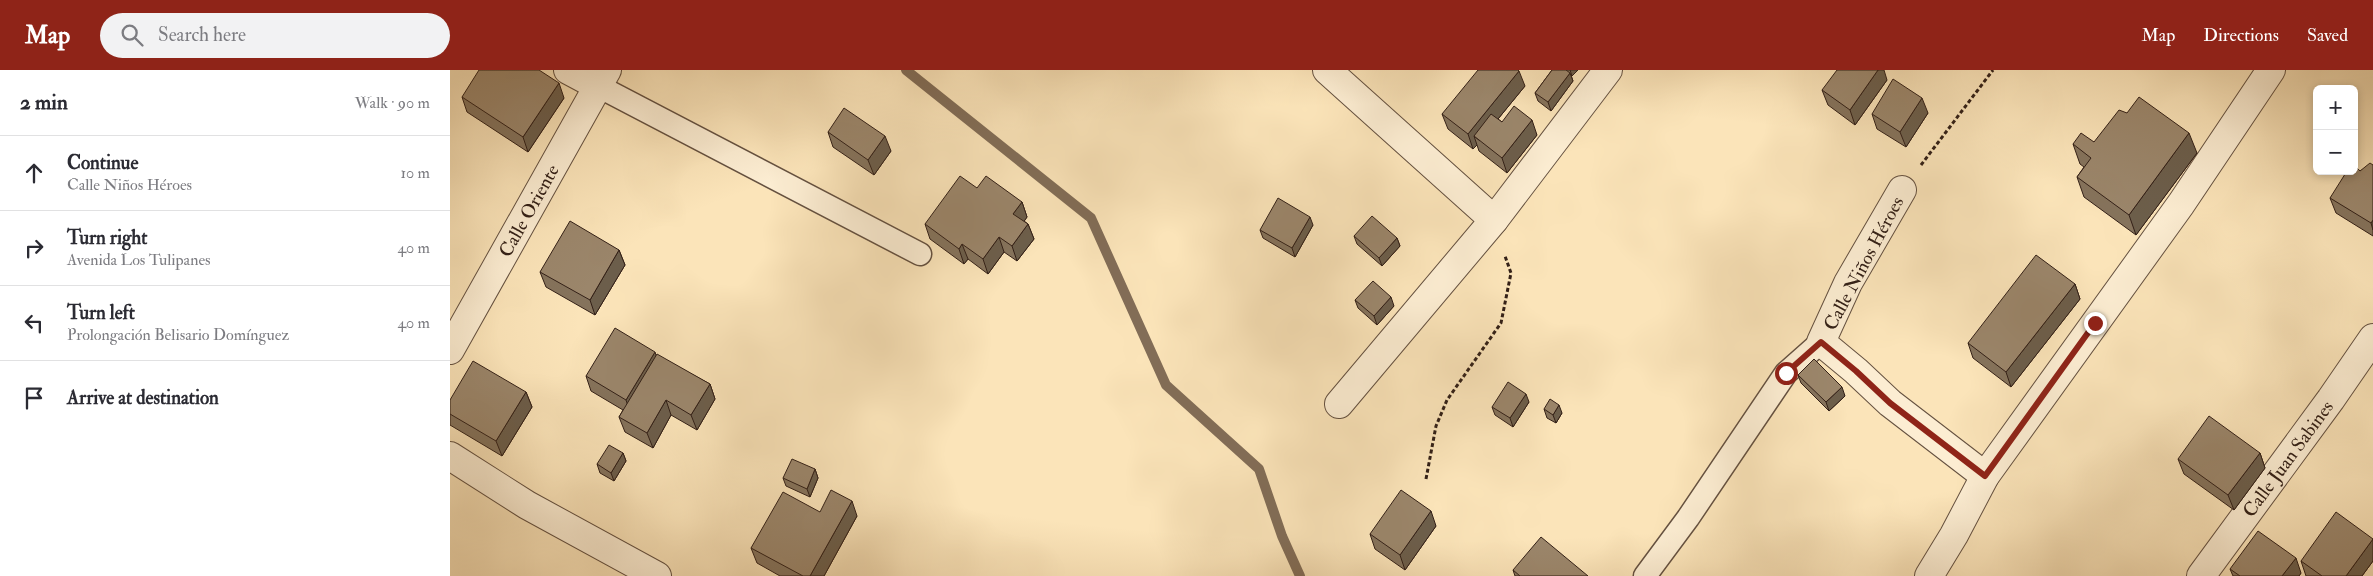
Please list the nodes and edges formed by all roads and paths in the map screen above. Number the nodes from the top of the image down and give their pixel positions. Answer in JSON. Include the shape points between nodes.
{"nodes":[{"id":1,"x":568,"y":70,"type":"edge"},
{"id":2,"x":1327,"y":70,"type":"edge"},
{"id":3,"x":1608,"y":70,"type":"edge"},
{"id":4,"x":1993,"y":70,"type":"edge"},
{"id":5,"x":2271,"y":70,"type":"edge"},
{"id":6,"x":602,"y":78,"type":"edge"},
{"id":7,"x":1902,"y":190,"type":"joint"},
{"id":8,"x":1494,"y":220,"type":"junction"},
{"id":9,"x":920,"y":254,"type":"dead end"},
{"id":10,"x":2373,"y":338,"type":"edge"},
{"id":11,"x":1821,"y":342,"type":"junction"},
{"id":12,"x":450,"y":350,"type":"edge"},
{"id":13,"x":1339,"y":404,"type":"dead end"},
{"id":14,"x":450,"y":456,"type":"edge"},
{"id":15,"x":1985,"y":476,"type":"junction"},
{"id":16,"x":1426,"y":479,"type":"dead end"},
{"id":17,"x":657,"y":576,"type":"edge"},
{"id":18,"x":1645,"y":576,"type":"edge"},
{"id":19,"x":1929,"y":576,"type":"edge"},
{"id":20,"x":2201,"y":576,"type":"edge"}],
"edges":[{"from":1,"to":6,"type":"street"},
{"from":2,"to":8,"type":"street"},
{"from":3,"to":8,"type":"street"},
{"from":4,"to":7,"type":"path","name":"Calle Niños Héroes"},
{"from":5,"to":15,"type":"street","via":[[2181,204]]},
{"from":6,"to":9,"type":"street"},
{"from":6,"to":12,"type":"street","name":"Calle Oriente"},
{"from":7,"to":11,"type":"street","name":"Calle Niños Héroes","via":[[1848,283]]},
{"from":8,"to":13,"type":"street"},
{"from":8,"to":16,"type":"path","via":[[1511,273],[1501,323],[1447,400],[1436,426]]},
{"from":10,"to":20,"type":"street","name":"Calle Juan Sabines"},
{"from":11,"to":15,"type":"street","via":[[1896,409]]},
{"from":11,"to":18,"type":"street","name":"Calle Niños Héroes","via":[[1786,373]]},
{"from":14,"to":17,"type":"street","via":[[527,505]]},
{"from":15,"to":19,"type":"street"}]}
